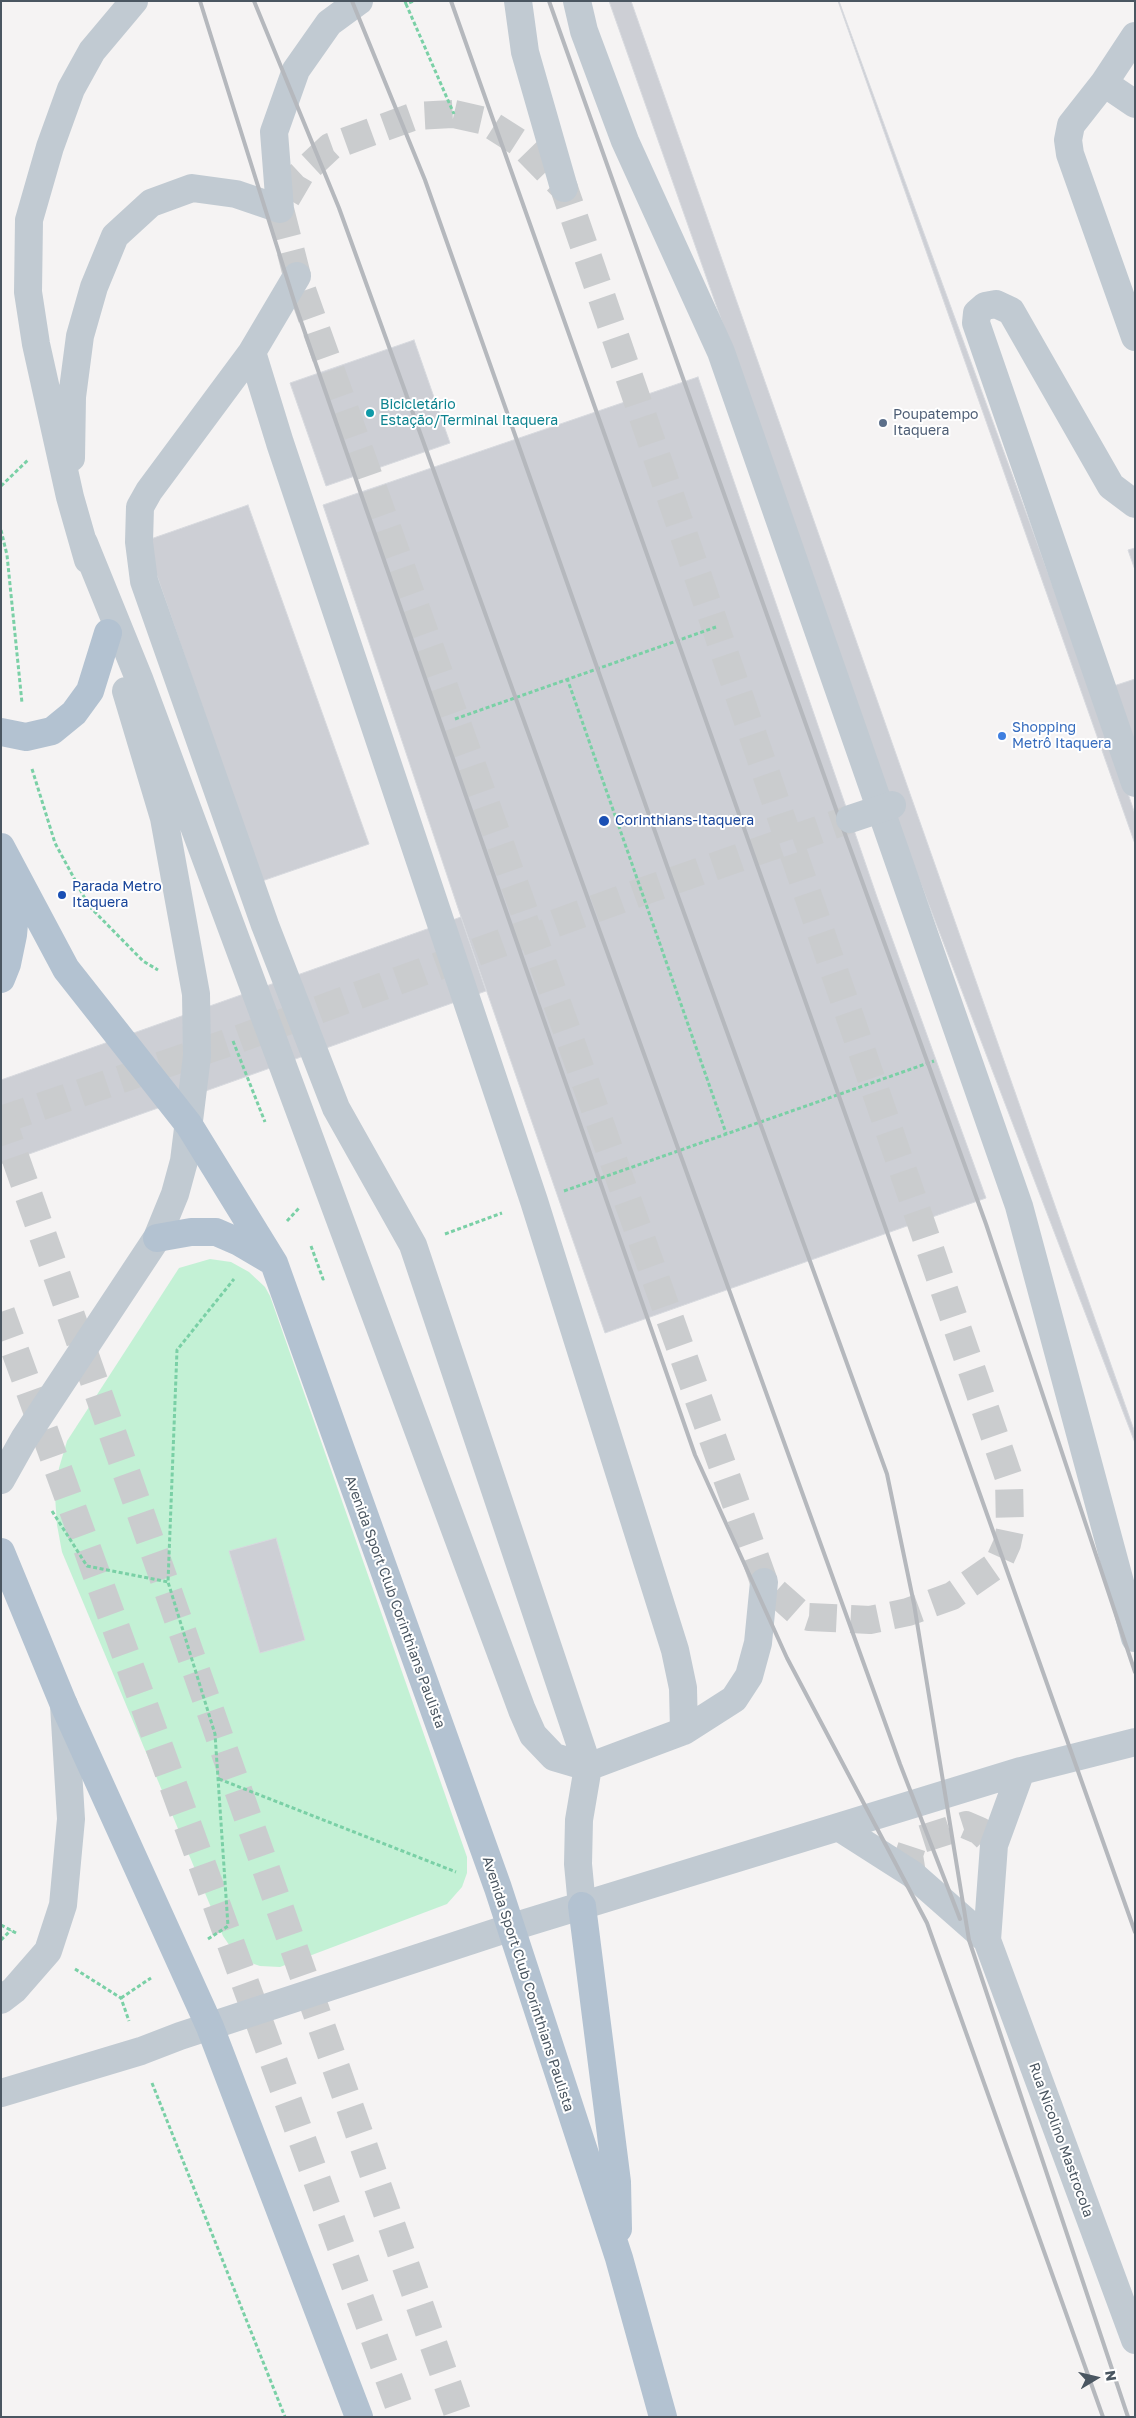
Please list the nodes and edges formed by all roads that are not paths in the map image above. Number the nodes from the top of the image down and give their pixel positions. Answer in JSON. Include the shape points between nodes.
{"nodes":[{"id":1,"x":134,"y":1,"type":"edge"},
{"id":2,"x":359,"y":1,"type":"edge"},
{"id":3,"x":518,"y":1,"type":"edge"},
{"id":4,"x":577,"y":1,"type":"edge"},
{"id":5,"x":1135,"y":36,"type":"edge"},
{"id":6,"x":1104,"y":83,"type":"junction"},
{"id":7,"x":1135,"y":104,"type":"edge"},
{"id":8,"x":564,"y":188,"type":"dead end"},
{"id":9,"x":297,"y":276,"type":"dead end"},
{"id":10,"x":1135,"y":337,"type":"edge"},
{"id":11,"x":252,"y":352,"type":"junction"},
{"id":12,"x":70,"y":497,"type":"junction"},
{"id":13,"x":1135,"y":504,"type":"edge"},
{"id":14,"x":84,"y":543,"type":"junction"},
{"id":15,"x":108,"y":633,"type":"junction"},
{"id":16,"x":14,"y":734,"type":"edge"},
{"id":17,"x":1135,"y":783,"type":"edge"},
{"id":18,"x":892,"y":805,"type":"dead end"},
{"id":19,"x":850,"y":819,"type":"tunnel mouth"},
{"id":20,"x":4,"y":855,"type":"edge"},
{"id":21,"x":1,"y":979,"type":"edge"},
{"id":22,"x":188,"y":1125,"type":"junction"},
{"id":23,"x":157,"y":1238,"type":"junction"},
{"id":24,"x":274,"y":1263,"type":"junction"},
{"id":25,"x":1,"y":1480,"type":"edge"},
{"id":26,"x":1,"y":1552,"type":"edge"},
{"id":27,"x":764,"y":1582,"type":"dead end"},
{"id":28,"x":1128,"y":1591,"type":"edge"},
{"id":29,"x":1135,"y":1638,"type":"edge"},
{"id":30,"x":64,"y":1705,"type":"junction"},
{"id":31,"x":684,"y":1731,"type":"junction"},
{"id":32,"x":1135,"y":1742,"type":"edge"},
{"id":33,"x":588,"y":1767,"type":"junction"},
{"id":34,"x":1021,"y":1771,"type":"junction"},
{"id":35,"x":840,"y":1828,"type":"junction"},
{"id":36,"x":582,"y":1906,"type":"junction"},
{"id":37,"x":509,"y":1928,"type":"junction"},
{"id":38,"x":987,"y":1940,"type":"junction"},
{"id":39,"x":1,"y":2000,"type":"edge"},
{"id":40,"x":210,"y":2027,"type":"junction"},
{"id":41,"x":1,"y":2093,"type":"edge"},
{"id":42,"x":619,"y":2258,"type":"junction"},
{"id":43,"x":1135,"y":2340,"type":"edge"},
{"id":44,"x":359,"y":2417,"type":"edge"},
{"id":45,"x":663,"y":2417,"type":"edge"}],
"edges":[{"from":1,"to":12,"type":"street","via":[[92,52],[71,90],[29,220],[28,292],[34,336]]},
{"from":2,"to":12,"type":"street","via":[[329,23],[296,70],[274,132],[280,209],[236,194],[192,188],[151,203],[115,236],[94,286],[80,336],[72,397]]},
{"from":3,"to":8,"type":"street","via":[[525,52]]},
{"from":4,"to":28,"type":"street","via":[[584,31],[625,141],[721,352],[1019,1206]]},
{"from":5,"to":6,"type":"street"},
{"from":6,"to":7,"type":"street"},
{"from":6,"to":10,"type":"street","via":[[1072,125],[1069,147]]},
{"from":9,"to":11,"type":"street"},
{"from":11,"to":31,"type":"street","via":[[534,1202],[675,1650],[683,1688]]},
{"from":11,"to":33,"type":"street","via":[[140,507],[144,581],[265,925],[336,1108],[413,1245]]},
{"from":12,"to":14,"type":"street"},
{"from":13,"to":17,"type":"street","via":[[1111,486],[1011,312],[996,304],[985,306],[976,313],[976,323]]},
{"from":14,"to":15,"type":"street"},
{"from":14,"to":33,"type":"street","via":[[140,681],[522,1710],[533,1735],[554,1758]]},
{"from":15,"to":16,"type":"main road","via":[[90,691],[74,713],[52,731]]},
{"from":15,"to":22,"type":"street","via":[[164,818],[196,994],[197,1056]]},
{"from":18,"to":19,"type":"street","bridge":true},
{"from":20,"to":21,"type":"main road","via":[[16,901],[13,935]]},
{"from":20,"to":22,"type":"main road","name":"Avenida Sport Club Corinthians Paulista","via":[[66,969]]},
{"from":22,"to":23,"type":"street","via":[[184,1161],[175,1194]]},
{"from":22,"to":24,"type":"main road","name":"Avenida Sport Club Corinthians Paulista"},
{"from":23,"to":24,"type":"main road","via":[[191,1232],[216,1232]]},
{"from":23,"to":25,"type":"street","via":[[24,1439]]},
{"from":24,"to":37,"type":"main road","name":"Avenida Sport Club Corinthians Paulista","via":[[498,1888]]},
{"from":26,"to":30,"type":"main road"},
{"from":27,"to":31,"type":"street","via":[[758,1643],[749,1676],[734,1699]]},
{"from":28,"to":29,"type":"street"},
{"from":30,"to":39,"type":"street","via":[[71,1819],[63,1905],[48,1951]]},
{"from":30,"to":40,"type":"main road"},
{"from":31,"to":33,"type":"street"},
{"from":32,"to":34,"type":"street"},
{"from":33,"to":36,"type":"street","via":[[579,1820],[578,1864]]},
{"from":34,"to":35,"type":"street"},
{"from":34,"to":38,"type":"street","name":"Rua Nicolino Mastrocola","via":[[994,1845]]},
{"from":35,"to":36,"type":"street"},
{"from":35,"to":38,"type":"street","name":"Rua Nicolino Mastrocola","via":[[912,1874]]},
{"from":36,"to":37,"type":"street"},
{"from":36,"to":42,"type":"main road","via":[[617,2182]]},
{"from":37,"to":40,"type":"street"},
{"from":37,"to":42,"type":"main road","name":"Avenida Sport Club Corinthians Paulista"},
{"from":38,"to":43,"type":"street","name":"Rua Nicolino Mastrocola"},
{"from":40,"to":41,"type":"street"},
{"from":40,"to":44,"type":"main road"},
{"from":42,"to":45,"type":"main road","name":"Avenida Sport Club Corinthians Paulista"}]}
